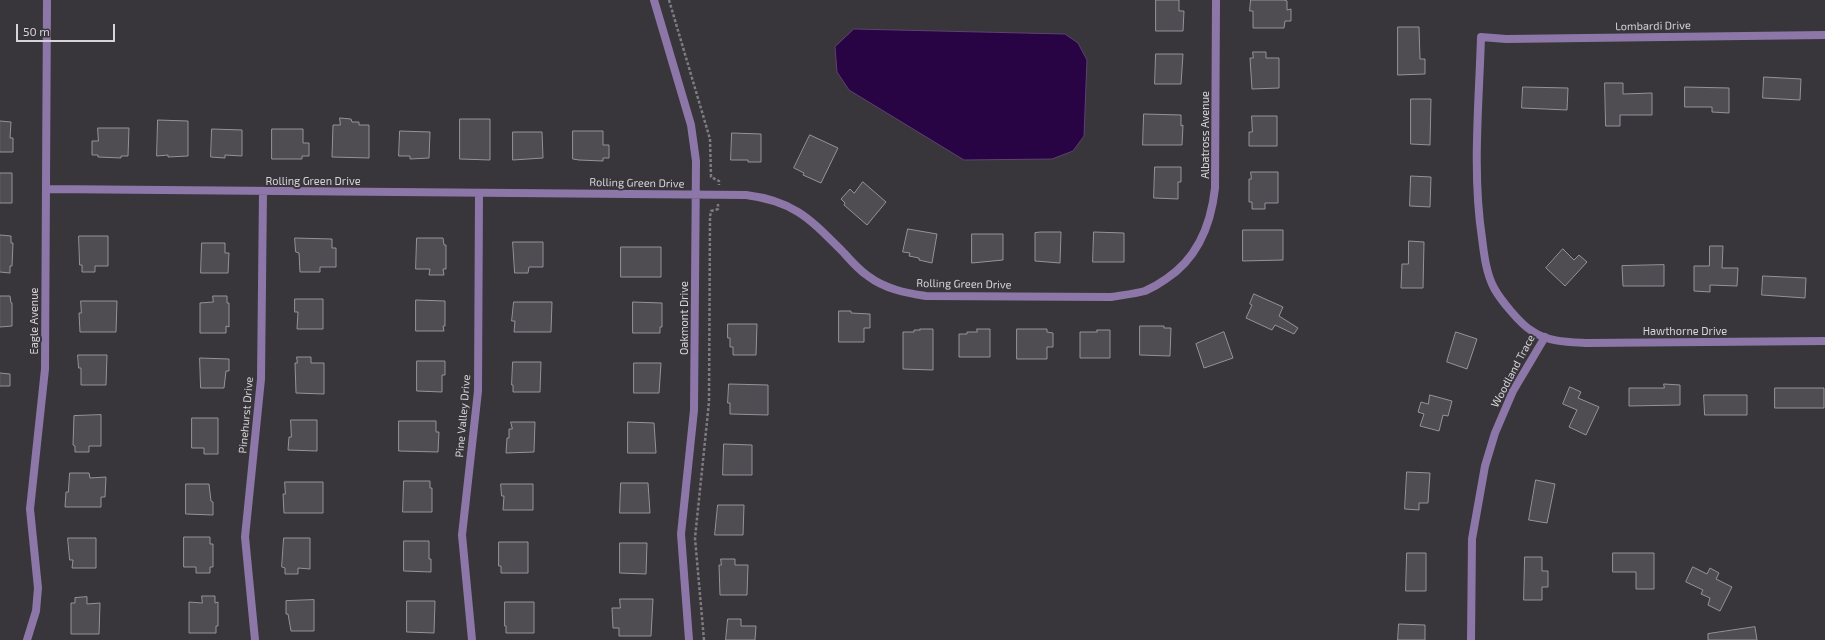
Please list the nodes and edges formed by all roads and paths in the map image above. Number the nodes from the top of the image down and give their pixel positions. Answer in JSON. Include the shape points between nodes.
{"nodes":[{"id":1,"x":47,"y":0,"type":"edge"},
{"id":2,"x":654,"y":0,"type":"edge"},
{"id":3,"x":669,"y":0,"type":"edge"},
{"id":4,"x":1216,"y":0,"type":"edge"},
{"id":5,"x":1825,"y":35,"type":"edge"},
{"id":6,"x":1481,"y":37,"type":"joint"},
{"id":7,"x":718,"y":186,"type":"dead end"},
{"id":8,"x":46,"y":189,"type":"junction"},
{"id":9,"x":263,"y":191,"type":"junction"},
{"id":10,"x":480,"y":193,"type":"junction"},
{"id":11,"x":696,"y":195,"type":"junction"},
{"id":12,"x":718,"y":203,"type":"dead end"},
{"id":13,"x":1186,"y":263,"type":"joint"},
{"id":14,"x":1545,"y":337,"type":"junction"},
{"id":15,"x":1825,"y":341,"type":"edge"},
{"id":16,"x":27,"y":640,"type":"edge"},
{"id":17,"x":255,"y":640,"type":"edge"},
{"id":18,"x":472,"y":640,"type":"edge"},
{"id":19,"x":690,"y":640,"type":"edge"},
{"id":20,"x":704,"y":640,"type":"edge"},
{"id":21,"x":1471,"y":640,"type":"edge"}],
"edges":[{"from":1,"to":8,"type":"street","name":"Eagle Avenue"},
{"from":2,"to":11,"type":"street","name":"Oakmont Drive","via":[[691,125],[696,161]]},
{"from":3,"to":7,"type":"path","via":[[710,140],[711,177],[719,181]]},
{"from":4,"to":13,"type":"street","name":"Albatross Avenue","via":[[1213,206],[1203,238]]},
{"from":5,"to":6,"type":"street","name":"Lombardi Drive","via":[[1506,39]]},
{"from":6,"to":14,"type":"street","name":"Woodland Trace","via":[[1477,166],[1478,210],[1485,257],[1494,288],[1522,324]]},
{"from":8,"to":9,"type":"street","name":"Rolling Green Drive"},
{"from":8,"to":16,"type":"street","name":"Eagle Avenue","via":[[45,369],[30,509],[38,588],[36,611]]},
{"from":9,"to":10,"type":"street","name":"Rolling Green Drive"},
{"from":9,"to":17,"type":"street","name":"Pinehurst Drive","via":[[261,379],[245,537]]},
{"from":10,"to":11,"type":"street","name":"Rolling Green Drive"},
{"from":10,"to":18,"type":"street","name":"Pine Valley Drive","via":[[478,391],[462,535]]},
{"from":11,"to":13,"type":"street","name":"Rolling Green Drive","via":[[746,195],[784,204],[802,213],[816,225],[868,277],[906,293],[926,296],[1112,297],[1146,291],[1173,275]]},
{"from":11,"to":19,"type":"street","name":"Oakmont Drive","via":[[694,410],[681,534]]},
{"from":12,"to":20,"type":"path","via":[[718,209],[711,211],[710,217],[708,413],[695,538]]},
{"from":14,"to":15,"type":"street","name":"Hawthorne Drive","via":[[1587,343]]},
{"from":14,"to":21,"type":"street","name":"Woodland Trace","via":[[1513,391],[1495,433],[1485,466],[1472,539]]}]}
